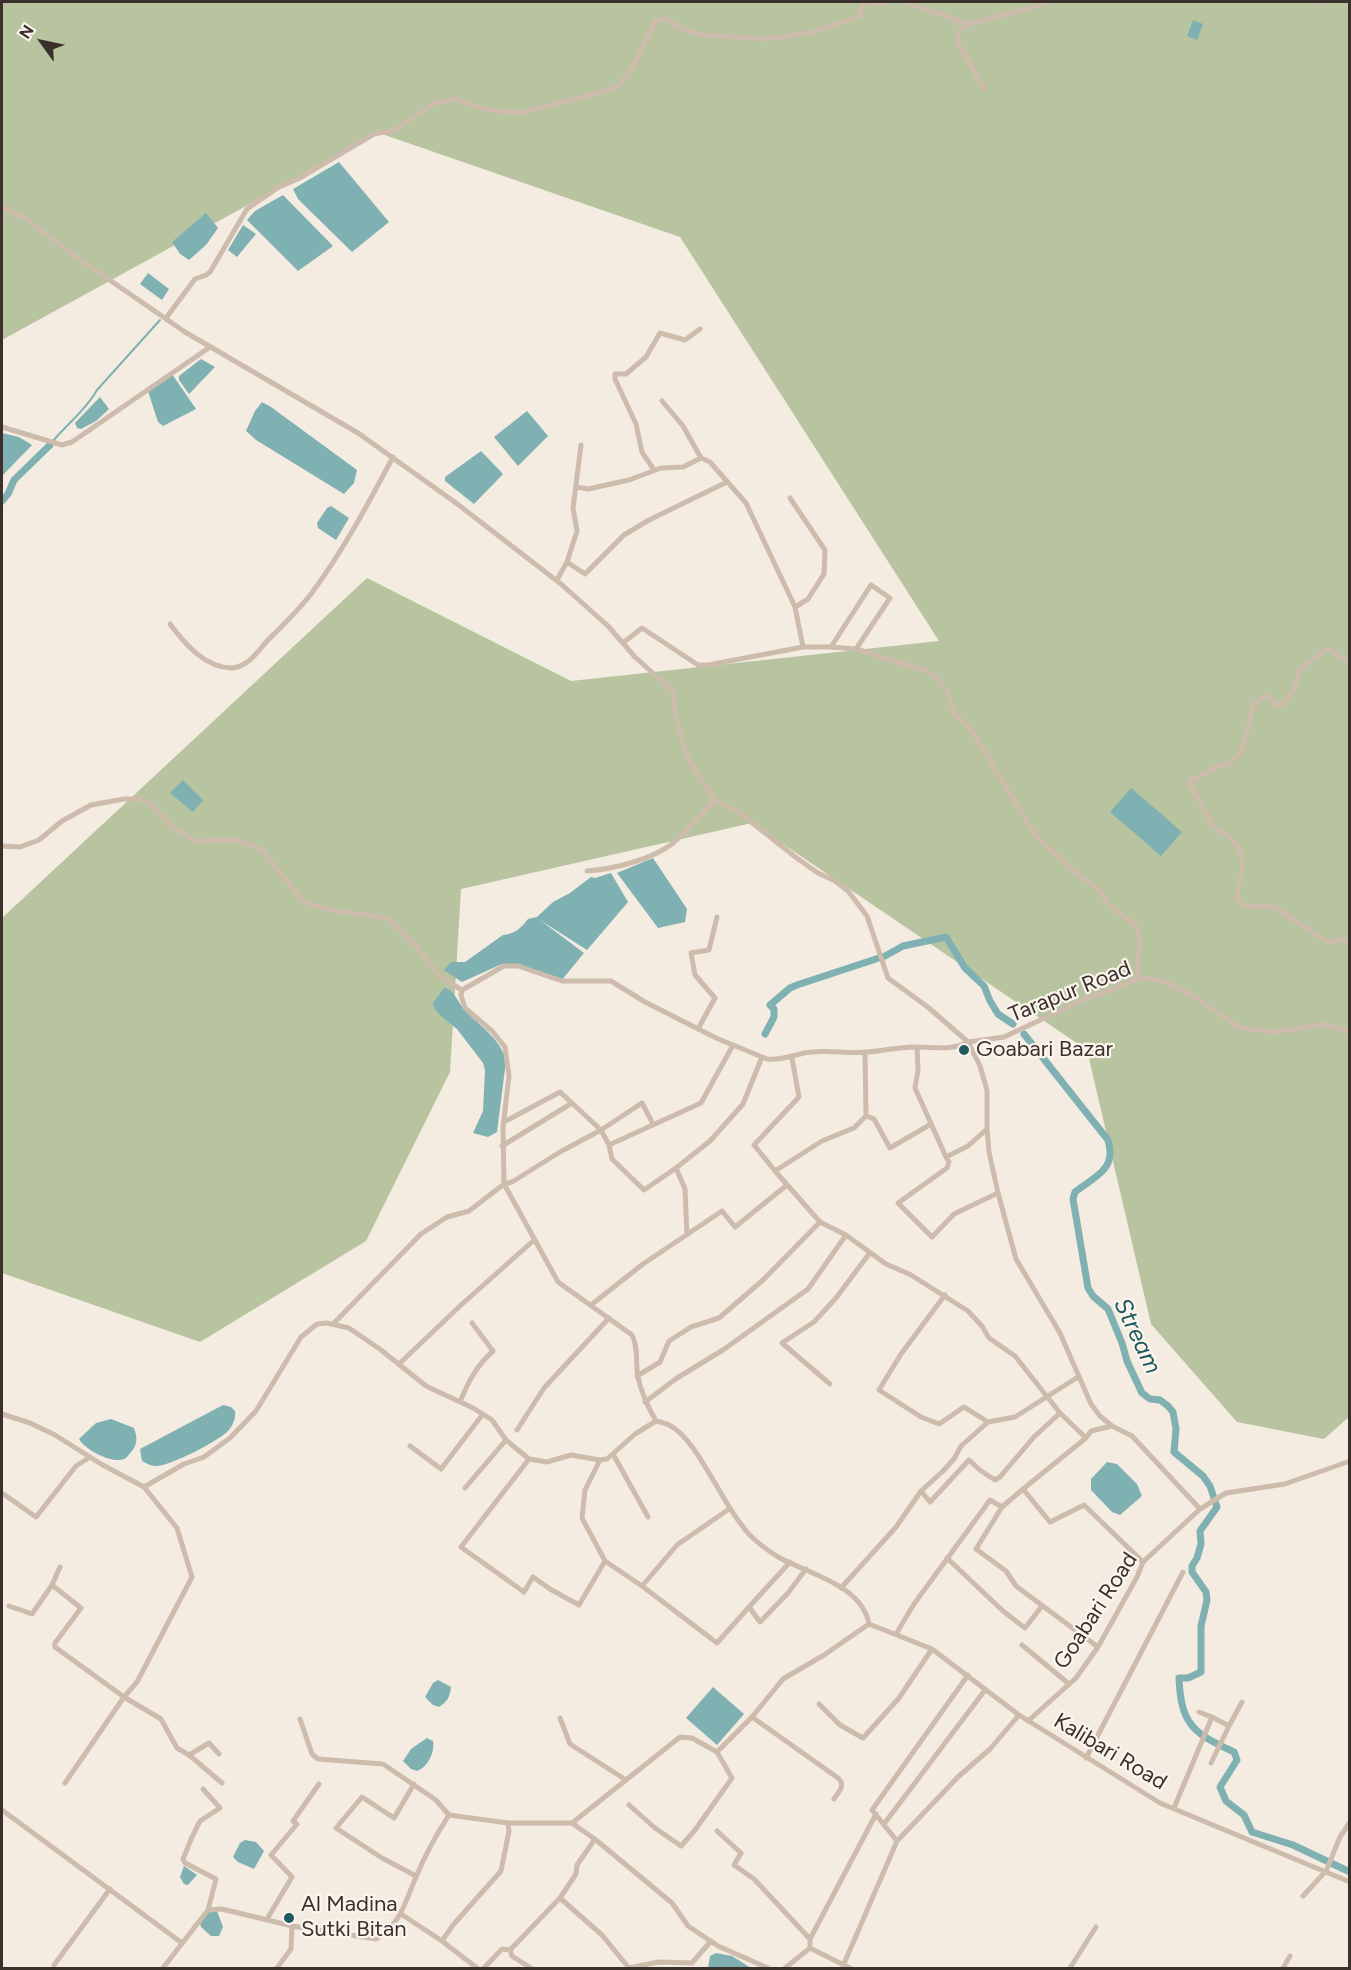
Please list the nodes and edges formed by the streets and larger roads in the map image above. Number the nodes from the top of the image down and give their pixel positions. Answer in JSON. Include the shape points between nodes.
{"nodes":[{"id":1,"x":863,"y":2,"type":"edge"},
{"id":2,"x":869,"y":2,"type":"edge"},
{"id":3,"x":886,"y":2,"type":"edge"},
{"id":4,"x":903,"y":2,"type":"edge"},
{"id":5,"x":1046,"y":2,"type":"edge"},
{"id":6,"x":969,"y":24,"type":"junction"},
{"id":7,"x":984,"y":89,"type":"dead end"},
{"id":8,"x":2,"y":207,"type":"edge"},
{"id":9,"x":166,"y":318,"type":"junction"},
{"id":10,"x":700,"y":329,"type":"dead end"},
{"id":11,"x":210,"y":347,"type":"junction"},
{"id":12,"x":662,"y":401,"type":"dead end"},
{"id":13,"x":2,"y":427,"type":"edge"},
{"id":14,"x":581,"y":445,"type":"dead end"},
{"id":15,"x":393,"y":456,"type":"junction"},
{"id":16,"x":701,"y":458,"type":"junction"},
{"id":17,"x":654,"y":470,"type":"junction"},
{"id":18,"x":727,"y":482,"type":"junction"},
{"id":19,"x":576,"y":487,"type":"junction"},
{"id":20,"x":790,"y":498,"type":"dead end"},
{"id":21,"x":567,"y":562,"type":"junction"},
{"id":22,"x":556,"y":580,"type":"junction"},
{"id":23,"x":795,"y":607,"type":"junction"},
{"id":24,"x":170,"y":624,"type":"dead end"},
{"id":25,"x":624,"y":642,"type":"junction"},
{"id":26,"x":803,"y":647,"type":"junction"},
{"id":27,"x":831,"y":647,"type":"junction"},
{"id":28,"x":856,"y":649,"type":"junction"},
{"id":29,"x":1350,"y":661,"type":"edge"},
{"id":30,"x":715,"y":800,"type":"junction"},
{"id":31,"x":2,"y":846,"type":"edge"},
{"id":32,"x":587,"y":871,"type":"dead end"},
{"id":33,"x":717,"y":917,"type":"dead end"},
{"id":34,"x":1350,"y":944,"type":"edge"},
{"id":35,"x":1137,"y":980,"type":"junction"},
{"id":36,"x":462,"y":990,"type":"junction"},
{"id":37,"x":698,"y":1029,"type":"junction"},
{"id":38,"x":1350,"y":1033,"type":"edge"},
{"id":39,"x":968,"y":1042,"type":"junction"},
{"id":40,"x":733,"y":1045,"type":"junction"},
{"id":41,"x":917,"y":1047,"type":"junction"},
{"id":42,"x":865,"y":1052,"type":"junction"},
{"id":43,"x":762,"y":1057,"type":"junction"},
{"id":44,"x":792,"y":1058,"type":"junction"},
{"id":45,"x":572,"y":1103,"type":"junction"},
{"id":46,"x":866,"y":1116,"type":"junction"},
{"id":47,"x":504,"y":1122,"type":"junction"},
{"id":48,"x":653,"y":1124,"type":"junction"},
{"id":49,"x":931,"y":1124,"type":"junction"},
{"id":50,"x":987,"y":1129,"type":"junction"},
{"id":51,"x":601,"y":1130,"type":"junction"},
{"id":52,"x":609,"y":1145,"type":"junction"},
{"id":53,"x":502,"y":1146,"type":"junction"},
{"id":54,"x":946,"y":1157,"type":"junction"},
{"id":55,"x":676,"y":1168,"type":"junction"},
{"id":56,"x":775,"y":1171,"type":"junction"},
{"id":57,"x":504,"y":1184,"type":"junction"},
{"id":58,"x":787,"y":1185,"type":"junction"},
{"id":59,"x":998,"y":1193,"type":"junction"},
{"id":60,"x":820,"y":1222,"type":"junction"},
{"id":61,"x":687,"y":1235,"type":"junction"},
{"id":62,"x":846,"y":1235,"type":"junction"},
{"id":63,"x":533,"y":1241,"type":"junction"},
{"id":64,"x":869,"y":1254,"type":"junction"},
{"id":65,"x":945,"y":1295,"type":"junction"},
{"id":66,"x":591,"y":1305,"type":"junction"},
{"id":67,"x":609,"y":1318,"type":"junction"},
{"id":68,"x":334,"y":1323,"type":"junction"},
{"id":69,"x":472,"y":1323,"type":"dead end"},
{"id":70,"x":399,"y":1364,"type":"junction"},
{"id":71,"x":637,"y":1376,"type":"junction"},
{"id":72,"x":1078,"y":1377,"type":"junction"},
{"id":73,"x":830,"y":1384,"type":"dead end"},
{"id":74,"x":1048,"y":1396,"type":"junction"},
{"id":75,"x":460,"y":1402,"type":"junction"},
{"id":76,"x":645,"y":1402,"type":"junction"},
{"id":77,"x":1060,"y":1413,"type":"junction"},
{"id":78,"x":2,"y":1414,"type":"edge"},
{"id":79,"x":483,"y":1414,"type":"junction"},
{"id":80,"x":656,"y":1421,"type":"junction"},
{"id":81,"x":988,"y":1422,"type":"junction"},
{"id":82,"x":1112,"y":1425,"type":"junction"},
{"id":83,"x":517,"y":1430,"type":"dead end"},
{"id":84,"x":1086,"y":1438,"type":"junction"},
{"id":85,"x":506,"y":1440,"type":"junction"},
{"id":86,"x":410,"y":1446,"type":"dead end"},
{"id":87,"x":613,"y":1454,"type":"junction"},
{"id":88,"x":90,"y":1457,"type":"junction"},
{"id":89,"x":529,"y":1459,"type":"junction"},
{"id":90,"x":600,"y":1460,"type":"junction"},
{"id":91,"x":1350,"y":1461,"type":"edge"},
{"id":92,"x":144,"y":1487,"type":"junction"},
{"id":93,"x":465,"y":1488,"type":"dead end"},
{"id":94,"x":1023,"y":1488,"type":"junction"},
{"id":95,"x":921,"y":1491,"type":"junction"},
{"id":96,"x":2,"y":1493,"type":"edge"},
{"id":97,"x":1002,"y":1508,"type":"junction"},
{"id":98,"x":729,"y":1509,"type":"junction"},
{"id":99,"x":1200,"y":1509,"type":"junction"},
{"id":100,"x":648,"y":1517,"type":"dead end"},
{"id":101,"x":947,"y":1558,"type":"junction"},
{"id":102,"x":605,"y":1561,"type":"junction"},
{"id":103,"x":790,"y":1562,"type":"junction"},
{"id":104,"x":1143,"y":1562,"type":"junction"},
{"id":105,"x":60,"y":1567,"type":"dead end"},
{"id":106,"x":807,"y":1569,"type":"junction"},
{"id":107,"x":1183,"y":1572,"type":"dead end"},
{"id":108,"x":52,"y":1585,"type":"junction"},
{"id":109,"x":642,"y":1586,"type":"junction"},
{"id":110,"x":842,"y":1588,"type":"junction"},
{"id":111,"x":9,"y":1606,"type":"dead end"},
{"id":112,"x":1042,"y":1606,"type":"junction"},
{"id":113,"x":749,"y":1607,"type":"junction"},
{"id":114,"x":869,"y":1624,"type":"junction"},
{"id":115,"x":896,"y":1634,"type":"junction"},
{"id":116,"x":1022,"y":1645,"type":"dead end"},
{"id":117,"x":1098,"y":1647,"type":"junction"},
{"id":118,"x":932,"y":1649,"type":"junction"},
{"id":119,"x":968,"y":1675,"type":"junction"},
{"id":120,"x":1069,"y":1684,"type":"junction"},
{"id":121,"x":985,"y":1690,"type":"junction"},
{"id":122,"x":124,"y":1697,"type":"junction"},
{"id":123,"x":1242,"y":1702,"type":"dead end"},
{"id":124,"x":819,"y":1704,"type":"dead end"},
{"id":125,"x":1199,"y":1712,"type":"dead end"},
{"id":126,"x":1019,"y":1715,"type":"junction"},
{"id":127,"x":752,"y":1717,"type":"junction"},
{"id":128,"x":1212,"y":1717,"type":"junction"},
{"id":129,"x":560,"y":1718,"type":"dead end"},
{"id":130,"x":300,"y":1719,"type":"dead end"},
{"id":131,"x":1028,"y":1721,"type":"junction"},
{"id":132,"x":1229,"y":1726,"type":"junction"},
{"id":133,"x":717,"y":1752,"type":"junction"},
{"id":134,"x":219,"y":1754,"type":"dead end"},
{"id":135,"x":189,"y":1755,"type":"junction"},
{"id":136,"x":1086,"y":1758,"type":"junction"},
{"id":137,"x":1211,"y":1763,"type":"dead end"},
{"id":138,"x":626,"y":1780,"type":"junction"},
{"id":139,"x":65,"y":1783,"type":"dead end"},
{"id":140,"x":222,"y":1784,"type":"dead end"},
{"id":141,"x":414,"y":1784,"type":"junction"},
{"id":142,"x":319,"y":1785,"type":"dead end"},
{"id":143,"x":203,"y":1790,"type":"dead end"},
{"id":144,"x":834,"y":1799,"type":"dead end"},
{"id":145,"x":629,"y":1805,"type":"dead end"},
{"id":146,"x":1174,"y":1808,"type":"junction"},
{"id":147,"x":2,"y":1810,"type":"edge"},
{"id":148,"x":876,"y":1814,"type":"junction"},
{"id":149,"x":449,"y":1815,"type":"junction"},
{"id":150,"x":1350,"y":1822,"type":"edge"},
{"id":151,"x":508,"y":1823,"type":"junction"},
{"id":152,"x":572,"y":1823,"type":"junction"},
{"id":153,"x":884,"y":1824,"type":"junction"},
{"id":154,"x":717,"y":1832,"type":"dead end"},
{"id":155,"x":595,"y":1839,"type":"junction"},
{"id":156,"x":897,"y":1841,"type":"junction"},
{"id":157,"x":1326,"y":1870,"type":"junction"},
{"id":158,"x":416,"y":1876,"type":"junction"},
{"id":159,"x":1350,"y":1882,"type":"edge"},
{"id":160,"x":110,"y":1889,"type":"junction"},
{"id":161,"x":1303,"y":1896,"type":"dead end"},
{"id":162,"x":560,"y":1898,"type":"junction"},
{"id":163,"x":208,"y":1910,"type":"junction"},
{"id":164,"x":401,"y":1914,"type":"junction"},
{"id":165,"x":267,"y":1919,"type":"junction"},
{"id":166,"x":292,"y":1926,"type":"junction"},
{"id":167,"x":1096,"y":1927,"type":"dead end"},
{"id":168,"x":810,"y":1939,"type":"junction"},
{"id":169,"x":442,"y":1941,"type":"junction"},
{"id":170,"x":711,"y":1941,"type":"junction"},
{"id":171,"x":182,"y":1943,"type":"junction"},
{"id":172,"x":810,"y":1948,"type":"junction"},
{"id":173,"x":510,"y":1950,"type":"junction"},
{"id":174,"x":1290,"y":1956,"type":"dead end"},
{"id":175,"x":54,"y":1965,"type":"dead end"},
{"id":176,"x":846,"y":1967,"type":"edge"},
{"id":177,"x":163,"y":1968,"type":"edge"},
{"id":178,"x":277,"y":1968,"type":"edge"},
{"id":179,"x":477,"y":1968,"type":"edge"},
{"id":180,"x":484,"y":1968,"type":"edge"},
{"id":181,"x":531,"y":1968,"type":"edge"},
{"id":182,"x":628,"y":1968,"type":"edge"},
{"id":183,"x":768,"y":1968,"type":"edge"},
{"id":184,"x":787,"y":1968,"type":"edge"},
{"id":185,"x":1070,"y":1968,"type":"edge"},
{"id":186,"x":1283,"y":1968,"type":"edge"}],
"edges":[{"from":1,"to":9,"type":"street","via":[[860,16],[814,32],[768,39],[704,35],[665,19],[655,21],[628,74],[616,88],[564,103],[520,113],[488,110],[455,99],[434,103],[395,130],[374,134],[247,209],[210,272],[195,279]]},
{"from":2,"to":3,"type":"street"},
{"from":4,"to":6,"type":"street"},
{"from":5,"to":6,"type":"street"},
{"from":6,"to":7,"type":"street","via":[[960,29],[956,39]]},
{"from":8,"to":9,"type":"street","via":[[25,218]]},
{"from":9,"to":11,"type":"street"},
{"from":10,"to":17,"type":"street","via":[[686,339],[660,333],[646,357],[626,374],[615,374],[636,424],[642,452]]},
{"from":11,"to":13,"type":"street","via":[[72,442],[62,445]]},
{"from":11,"to":15,"type":"street"},
{"from":12,"to":16,"type":"street","via":[[683,426]]},
{"from":14,"to":19,"type":"street"},
{"from":15,"to":22,"type":"street"},
{"from":15,"to":24,"type":"street","via":[[365,510],[310,596],[247,663],[232,668],[209,661],[187,646]]},
{"from":16,"to":17,"type":"street","via":[[683,467]]},
{"from":16,"to":18,"type":"street","via":[[710,462]]},
{"from":17,"to":19,"type":"street","via":[[588,489]]},
{"from":18,"to":21,"type":"street","via":[[624,535],[585,574]]},
{"from":18,"to":23,"type":"street","via":[[746,502]]},
{"from":19,"to":21,"type":"street","via":[[573,508],[577,531]]},
{"from":20,"to":23,"type":"street","via":[[825,550],[824,574],[808,599]]},
{"from":21,"to":22,"type":"street"},
{"from":22,"to":25,"type":"street"},
{"from":23,"to":26,"type":"street"},
{"from":25,"to":26,"type":"street","via":[[642,628],[698,665]]},
{"from":25,"to":30,"type":"street","via":[[673,691],[687,759]]},
{"from":26,"to":27,"type":"street"},
{"from":27,"to":28,"type":"street"},
{"from":27,"to":28,"type":"street","via":[[872,585],[890,598]]},
{"from":28,"to":35,"type":"street","via":[[926,671],[938,679],[955,714],[972,731],[1036,836],[1135,924],[1140,936]]},
{"from":29,"to":34,"type":"street","via":[[1346,663],[1328,648],[1306,663],[1285,703],[1277,705],[1266,695],[1254,704],[1242,751],[1230,763],[1190,782],[1213,826],[1232,839],[1240,851],[1243,868],[1236,897],[1239,902],[1274,907],[1329,943],[1341,939]]},
{"from":30,"to":32,"type":"street","via":[[671,844],[657,852],[611,869]]},
{"from":30,"to":39,"type":"street","via":[[741,814],[798,859],[848,891],[867,916],[888,978]]},
{"from":31,"to":36,"type":"street","via":[[20,847],[39,840],[62,821],[91,806],[142,799],[194,841],[237,840],[262,850],[303,901],[329,910],[388,918],[440,977]]},
{"from":33,"to":37,"type":"street","via":[[709,950],[692,953],[695,975],[716,998]]},
{"from":35,"to":38,"type":"street","name":"Tarapur Road","via":[[1148,978],[1170,984],[1240,1028],[1275,1032],[1328,1024]]},
{"from":35,"to":39,"type":"street","name":"Tarapur Road","via":[[1083,1000],[1004,1038]]},
{"from":36,"to":37,"type":"street","via":[[504,966],[518,966],[562,981],[611,981]]},
{"from":36,"to":47,"type":"street","via":[[465,1008],[505,1047],[509,1076]]},
{"from":37,"to":40,"type":"street"},
{"from":39,"to":41,"type":"street","name":"Tarapur Road","via":[[959,1047]]},
{"from":39,"to":50,"type":"street","via":[[987,1090]]},
{"from":40,"to":43,"type":"street"},
{"from":40,"to":48,"type":"street","via":[[701,1102]]},
{"from":41,"to":42,"type":"street","name":"Tarapur Road"},
{"from":41,"to":49,"type":"street","via":[[915,1088]]},
{"from":42,"to":44,"type":"street","name":"Tarapur Road","via":[[808,1052]]},
{"from":42,"to":46,"type":"street"},
{"from":43,"to":44,"type":"street","name":"Tarapur Road"},
{"from":43,"to":55,"type":"street","via":[[743,1104],[710,1141]]},
{"from":44,"to":56,"type":"street","via":[[799,1097],[754,1145]]},
{"from":45,"to":47,"type":"street","via":[[561,1092]]},
{"from":45,"to":51,"type":"street"},
{"from":45,"to":53,"type":"street"},
{"from":46,"to":49,"type":"street","via":[[874,1119],[890,1148]]},
{"from":46,"to":56,"type":"street","via":[[854,1128],[822,1141]]},
{"from":47,"to":53,"type":"street"},
{"from":48,"to":51,"type":"street","via":[[642,1103]]},
{"from":48,"to":52,"type":"street"},
{"from":49,"to":54,"type":"street"},
{"from":50,"to":54,"type":"street","via":[[968,1146]]},
{"from":50,"to":59,"type":"street"},
{"from":51,"to":52,"type":"street"},
{"from":51,"to":57,"type":"street"},
{"from":52,"to":55,"type":"street","via":[[612,1159],[644,1190]]},
{"from":53,"to":57,"type":"street"},
{"from":54,"to":59,"type":"street","via":[[948,1168],[898,1203],[932,1237],[954,1214]]},
{"from":55,"to":61,"type":"street","via":[[685,1189]]},
{"from":56,"to":58,"type":"street"},
{"from":57,"to":63,"type":"street"},
{"from":57,"to":68,"type":"street","via":[[469,1210],[447,1217],[421,1234]]},
{"from":58,"to":60,"type":"street"},
{"from":58,"to":61,"type":"street","via":[[735,1227],[722,1211]]},
{"from":59,"to":72,"type":"street","via":[[1016,1258],[1060,1333]]},
{"from":60,"to":62,"type":"street"},
{"from":60,"to":71,"type":"street","via":[[719,1318],[691,1327],[669,1341],[660,1362]]},
{"from":61,"to":66,"type":"street"},
{"from":62,"to":64,"type":"street"},
{"from":62,"to":76,"type":"street","via":[[808,1289]]},
{"from":63,"to":66,"type":"street","via":[[558,1282]]},
{"from":63,"to":70,"type":"street"},
{"from":64,"to":65,"type":"street"},
{"from":64,"to":73,"type":"street","via":[[814,1322],[782,1343]]},
{"from":65,"to":74,"type":"street","via":[[968,1311],[989,1338],[1015,1356]]},
{"from":65,"to":81,"type":"street","via":[[879,1390],[939,1424],[964,1407]]},
{"from":66,"to":67,"type":"street"},
{"from":67,"to":71,"type":"street","via":[[632,1335],[637,1345]]},
{"from":67,"to":83,"type":"street","via":[[544,1388]]},
{"from":68,"to":70,"type":"street","via":[[355,1332]]},
{"from":68,"to":92,"type":"street","via":[[317,1324],[301,1337],[256,1411],[230,1438],[204,1457]]},
{"from":69,"to":75,"type":"street","via":[[493,1351],[468,1381]]},
{"from":70,"to":75,"type":"street","via":[[426,1386]]},
{"from":71,"to":76,"type":"street"},
{"from":72,"to":74,"type":"street"},
{"from":72,"to":82,"type":"street","via":[[1091,1404]]},
{"from":74,"to":77,"type":"street"},
{"from":74,"to":81,"type":"street","via":[[1015,1417]]},
{"from":75,"to":79,"type":"street"},
{"from":76,"to":80,"type":"street"},
{"from":77,"to":84,"type":"street"},
{"from":77,"to":95,"type":"street","via":[[995,1480],[969,1460],[930,1502]]},
{"from":78,"to":88,"type":"street","via":[[43,1429]]},
{"from":79,"to":85,"type":"street"},
{"from":79,"to":86,"type":"street","via":[[441,1469]]},
{"from":80,"to":87,"type":"street"},
{"from":80,"to":98,"type":"street","via":[[683,1435]]},
{"from":81,"to":95,"type":"street"},
{"from":82,"to":84,"type":"street","via":[[1091,1431]]},
{"from":82,"to":99,"type":"street","via":[[1132,1436]]},
{"from":84,"to":94,"type":"street"},
{"from":85,"to":89,"type":"street"},
{"from":85,"to":93,"type":"street"},
{"from":87,"to":90,"type":"street"},
{"from":87,"to":100,"type":"street"},
{"from":88,"to":92,"type":"street"},
{"from":88,"to":96,"type":"street","via":[[76,1466],[37,1517]]},
{"from":89,"to":90,"type":"street","via":[[547,1462],[571,1455]]},
{"from":89,"to":102,"type":"street","via":[[461,1547],[524,1592],[533,1577],[579,1605]]},
{"from":90,"to":102,"type":"street","via":[[585,1490],[582,1518]]},
{"from":91,"to":99,"type":"street","name":"Goabari Road","via":[[1285,1484],[1226,1493]]},
{"from":92,"to":122,"type":"street","via":[[177,1528],[192,1577],[137,1682]]},
{"from":94,"to":97,"type":"street"},
{"from":94,"to":104,"type":"street","via":[[1050,1522],[1084,1505]]},
{"from":95,"to":110,"type":"street","via":[[896,1527]]},
{"from":97,"to":101,"type":"street","via":[[990,1500]]},
{"from":97,"to":112,"type":"street","via":[[976,1549]]},
{"from":98,"to":103,"type":"street","via":[[752,1538]]},
{"from":98,"to":109,"type":"street","via":[[677,1545]]},
{"from":99,"to":104,"type":"street","name":"Goabari Road"},
{"from":101,"to":112,"type":"street","via":[[1025,1628]]},
{"from":101,"to":115,"type":"street"},
{"from":102,"to":109,"type":"street"},
{"from":103,"to":106,"type":"street"},
{"from":103,"to":113,"type":"street"},
{"from":104,"to":117,"type":"street","name":"Goabari Road"},
{"from":105,"to":108,"type":"street"},
{"from":106,"to":110,"type":"street"},
{"from":106,"to":113,"type":"street","via":[[760,1622]]},
{"from":107,"to":136,"type":"street"},
{"from":108,"to":111,"type":"street","via":[[32,1614]]},
{"from":108,"to":122,"type":"street","via":[[81,1608],[55,1647]]},
{"from":109,"to":113,"type":"street","via":[[717,1643]]},
{"from":110,"to":114,"type":"street","via":[[853,1597]]},
{"from":112,"to":117,"type":"street"},
{"from":114,"to":115,"type":"street","name":"Kalibari Road"},
{"from":114,"to":127,"type":"street","via":[[783,1679]]},
{"from":115,"to":118,"type":"street","name":"Kalibari Road"},
{"from":116,"to":120,"type":"street"},
{"from":117,"to":120,"type":"street","name":"Goabari Road"},
{"from":118,"to":119,"type":"street","name":"Kalibari Road"},
{"from":118,"to":124,"type":"street","via":[[899,1698],[862,1738],[840,1725]]},
{"from":119,"to":121,"type":"street","name":"Kalibari Road"},
{"from":119,"to":148,"type":"street","via":[[872,1810]]},
{"from":120,"to":131,"type":"street","name":"Goabari Road"},
{"from":121,"to":126,"type":"street","name":"Kalibari Road"},
{"from":121,"to":153,"type":"street"},
{"from":122,"to":135,"type":"street","via":[[162,1720],[177,1748]]},
{"from":122,"to":139,"type":"street"},
{"from":123,"to":132,"type":"street"},
{"from":125,"to":128,"type":"street"},
{"from":126,"to":131,"type":"street","name":"Kalibari Road"},
{"from":126,"to":156,"type":"street"},
{"from":127,"to":133,"type":"street"},
{"from":127,"to":144,"type":"street","via":[[843,1782]]},
{"from":128,"to":132,"type":"street"},
{"from":128,"to":146,"type":"street"},
{"from":129,"to":138,"type":"street","via":[[570,1744]]},
{"from":130,"to":141,"type":"street","via":[[312,1754],[318,1759],[380,1763]]},
{"from":131,"to":136,"type":"street","name":"Kalibari Road"},
{"from":132,"to":137,"type":"street"},
{"from":133,"to":138,"type":"street","via":[[692,1738],[680,1737]]},
{"from":133,"to":145,"type":"street","via":[[732,1778],[681,1846]]},
{"from":134,"to":135,"type":"street","via":[[209,1743]]},
{"from":135,"to":140,"type":"street"},
{"from":136,"to":146,"type":"street","name":"Kalibari Road"},
{"from":138,"to":152,"type":"street"},
{"from":141,"to":149,"type":"street"},
{"from":141,"to":158,"type":"street","via":[[394,1818],[363,1797],[336,1828]]},
{"from":142,"to":165,"type":"street","via":[[293,1821],[297,1824],[270,1856],[292,1877]]},
{"from":143,"to":163,"type":"street","via":[[220,1808],[200,1821],[183,1859],[216,1879]]},
{"from":146,"to":157,"type":"street","name":"Kalibari Road"},
{"from":147,"to":160,"type":"street"},
{"from":148,"to":153,"type":"street"},
{"from":148,"to":168,"type":"street"},
{"from":149,"to":151,"type":"street"},
{"from":149,"to":158,"type":"street"},
{"from":150,"to":157,"type":"street"},
{"from":151,"to":152,"type":"street"},
{"from":151,"to":169,"type":"street","via":[[501,1870]]},
{"from":152,"to":155,"type":"street"},
{"from":153,"to":156,"type":"street"},
{"from":154,"to":168,"type":"street","via":[[741,1853],[734,1865],[754,1879]]},
{"from":155,"to":162,"type":"street"},
{"from":155,"to":170,"type":"street","via":[[672,1903],[688,1926]]},
{"from":156,"to":176,"type":"street"},
{"from":157,"to":159,"type":"street","name":"Kalibari Road"},
{"from":157,"to":161,"type":"street"},
{"from":158,"to":164,"type":"street"},
{"from":160,"to":171,"type":"street"},
{"from":160,"to":175,"type":"street"},
{"from":162,"to":173,"type":"street"},
{"from":162,"to":182,"type":"street","via":[[602,1935]]},
{"from":163,"to":165,"type":"street","via":[[222,1909]]},
{"from":163,"to":171,"type":"street"},
{"from":164,"to":166,"type":"street","via":[[376,1939]]},
{"from":164,"to":169,"type":"street"},
{"from":165,"to":166,"type":"street"},
{"from":166,"to":178,"type":"street","via":[[291,1949]]},
{"from":167,"to":185,"type":"street"},
{"from":168,"to":172,"type":"street"},
{"from":169,"to":179,"type":"street"},
{"from":170,"to":182,"type":"street","via":[[692,1963],[659,1962]]},
{"from":170,"to":183,"type":"street"},
{"from":171,"to":177,"type":"street"},
{"from":172,"to":176,"type":"street"},
{"from":172,"to":184,"type":"street"},
{"from":173,"to":180,"type":"street","via":[[502,1949]]},
{"from":173,"to":181,"type":"street","via":[[512,1956]]},
{"from":174,"to":186,"type":"street"}]}
